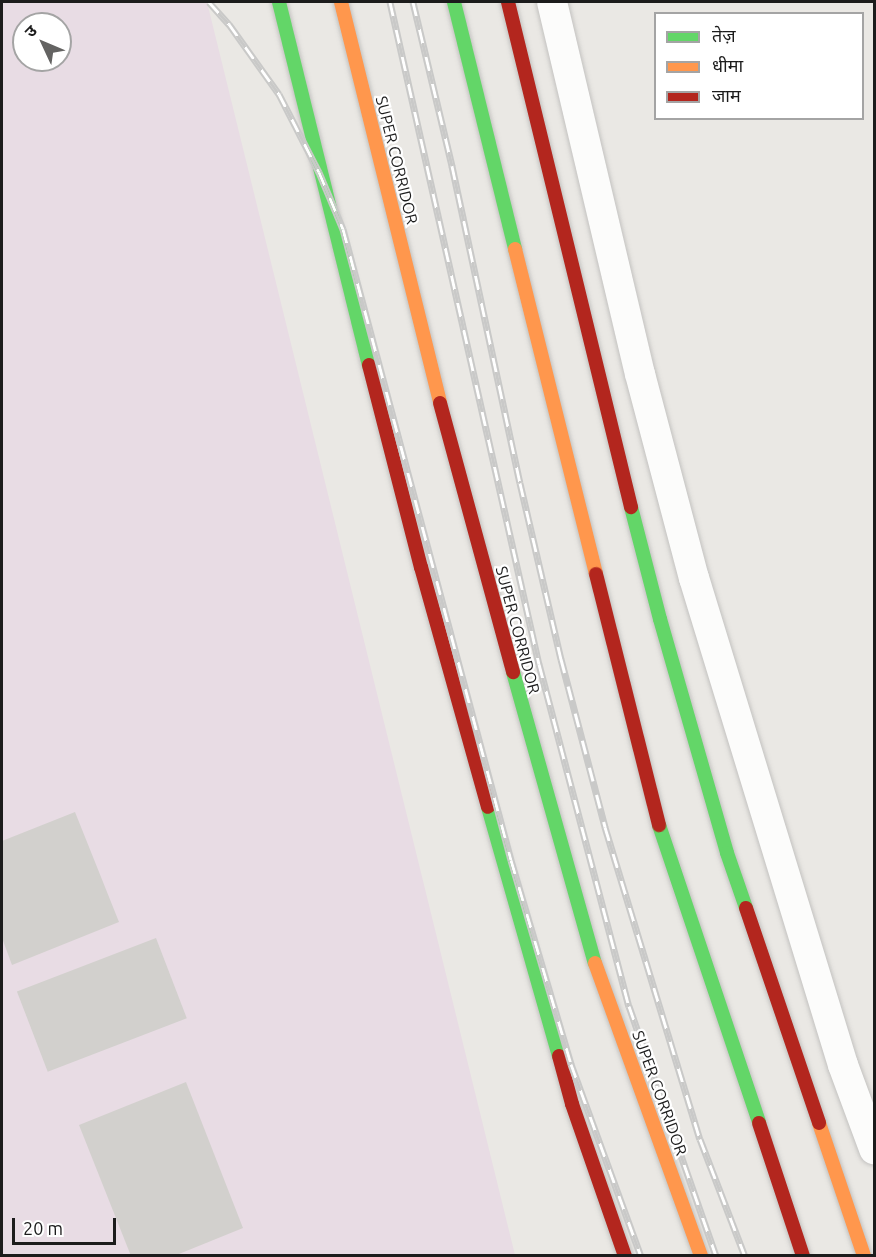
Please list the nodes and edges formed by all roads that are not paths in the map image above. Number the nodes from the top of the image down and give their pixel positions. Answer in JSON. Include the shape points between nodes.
{"nodes":[{"id":1,"x":279,"y":2,"type":"edge"},
{"id":2,"x":341,"y":2,"type":"edge"},
{"id":3,"x":454,"y":2,"type":"edge"},
{"id":4,"x":508,"y":2,"type":"edge"},
{"id":5,"x":552,"y":2,"type":"edge"},
{"id":6,"x":872,"y":1135,"type":"edge"},
{"id":7,"x":624,"y":1256,"type":"edge"},
{"id":8,"x":701,"y":1256,"type":"edge"},
{"id":9,"x":803,"y":1256,"type":"edge"},
{"id":10,"x":864,"y":1256,"type":"edge"}],
"edges":[{"from":1,"to":7,"type":"main road","via":[[421,567],[572,1104]]},
{"from":2,"to":8,"type":"main road","name":"SUPER CORRIDOR","via":[[453,455],[586,937]]},
{"from":3,"to":9,"type":"main road","via":[[658,821]]},
{"from":4,"to":10,"type":"main road","via":[[660,619],[728,854]]},
{"from":5,"to":6,"type":"street","via":[[637,362],[694,578],[843,1065]]}]}
